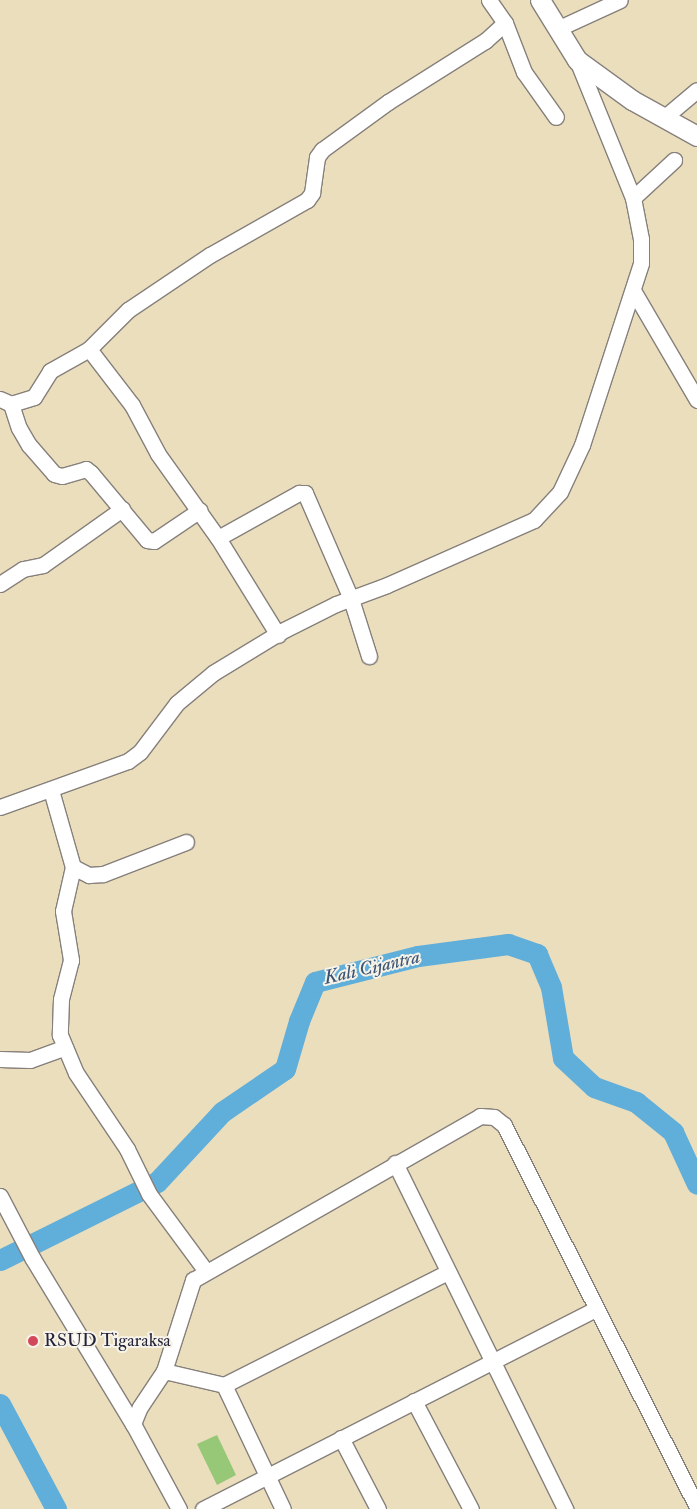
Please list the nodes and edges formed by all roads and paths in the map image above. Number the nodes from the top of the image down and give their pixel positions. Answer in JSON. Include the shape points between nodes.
{"nodes":[{"id":1,"x":489,"y":0,"type":"edge"},
{"id":2,"x":540,"y":0,"type":"edge"},
{"id":3,"x":620,"y":0,"type":"edge"},
{"id":4,"x":504,"y":23,"type":"junction"},
{"id":5,"x":557,"y":28,"type":"junction"},
{"id":6,"x":577,"y":60,"type":"junction"},
{"id":7,"x":697,"y":90,"type":"edge"},
{"id":8,"x":666,"y":116,"type":"junction"},
{"id":9,"x":556,"y":117,"type":"dead end"},
{"id":10,"x":697,"y":136,"type":"edge"},
{"id":11,"x":674,"y":160,"type":"dead end"},
{"id":12,"x":633,"y":198,"type":"junction"},
{"id":13,"x":634,"y":292,"type":"junction"},
{"id":14,"x":89,"y":349,"type":"junction"},
{"id":15,"x":697,"y":400,"type":"edge"},
{"id":16,"x":6,"y":401,"type":"edge"},
{"id":17,"x":122,"y":509,"type":"junction"},
{"id":18,"x":200,"y":510,"type":"junction"},
{"id":19,"x":218,"y":538,"type":"junction"},
{"id":20,"x":0,"y":584,"type":"edge"},
{"id":21,"x":351,"y":599,"type":"junction"},
{"id":22,"x":278,"y":635,"type":"junction"},
{"id":23,"x":369,"y":656,"type":"dead end"},
{"id":24,"x":51,"y":790,"type":"junction"},
{"id":25,"x":0,"y":807,"type":"edge"},
{"id":26,"x":186,"y":842,"type":"dead end"},
{"id":27,"x":73,"y":867,"type":"junction"},
{"id":28,"x":65,"y":1047,"type":"junction"},
{"id":29,"x":0,"y":1059,"type":"edge"},
{"id":30,"x":396,"y":1163,"type":"junction"},
{"id":31,"x":0,"y":1196,"type":"edge"},
{"id":32,"x":205,"y":1270,"type":"junction"},
{"id":33,"x":448,"y":1272,"type":"junction"},
{"id":34,"x":595,"y":1309,"type":"junction"},
{"id":35,"x":492,"y":1363,"type":"junction"},
{"id":36,"x":164,"y":1371,"type":"junction"},
{"id":37,"x":224,"y":1384,"type":"junction"},
{"id":38,"x":414,"y":1402,"type":"junction"},
{"id":39,"x":133,"y":1424,"type":"junction"},
{"id":40,"x":341,"y":1438,"type":"junction"},
{"id":41,"x":266,"y":1475,"type":"junction"},
{"id":42,"x":697,"y":1507,"type":"edge"},
{"id":43,"x":179,"y":1509,"type":"edge"},
{"id":44,"x":203,"y":1509,"type":"edge"},
{"id":45,"x":283,"y":1509,"type":"edge"},
{"id":46,"x":378,"y":1509,"type":"edge"},
{"id":47,"x":470,"y":1509,"type":"edge"},
{"id":48,"x":565,"y":1509,"type":"edge"}],
"edges":[{"from":1,"to":4,"type":"street"},
{"from":2,"to":5,"type":"main road"},
{"from":3,"to":5,"type":"street"},
{"from":4,"to":9,"type":"street","via":[[524,72]]},
{"from":4,"to":14,"type":"street","via":[[485,41],[388,102],[322,150],[317,157],[312,193],[307,200],[210,255],[128,310]]},
{"from":5,"to":6,"type":"main road"},
{"from":6,"to":8,"type":"main road","via":[[632,100]]},
{"from":6,"to":12,"type":"street"},
{"from":7,"to":8,"type":"street"},
{"from":8,"to":10,"type":"main road"},
{"from":11,"to":12,"type":"street"},
{"from":12,"to":13,"type":"street","via":[[641,239],[641,263]]},
{"from":13,"to":15,"type":"street"},
{"from":13,"to":21,"type":"street","via":[[582,445],[560,492],[534,520]]},
{"from":14,"to":16,"type":"street","via":[[50,371],[34,397]]},
{"from":14,"to":18,"type":"street","via":[[132,405],[158,454]]},
{"from":16,"to":17,"type":"street","via":[[29,446],[54,474],[62,476],[86,469]]},
{"from":17,"to":18,"type":"street","via":[[136,530],[151,542]]},
{"from":17,"to":20,"type":"street","via":[[43,565],[23,569]]},
{"from":18,"to":19,"type":"street"},
{"from":19,"to":21,"type":"street","via":[[305,493]]},
{"from":19,"to":22,"type":"street"},
{"from":21,"to":22,"type":"street"},
{"from":21,"to":23,"type":"street"},
{"from":22,"to":24,"type":"street","via":[[192,688],[160,722],[140,752],[128,761]]},
{"from":24,"to":25,"type":"street"},
{"from":24,"to":27,"type":"street"},
{"from":26,"to":27,"type":"street","via":[[103,874],[89,876]]},
{"from":27,"to":28,"type":"street","via":[[63,911],[71,960],[60,999],[59,1020]]},
{"from":28,"to":29,"type":"street","via":[[30,1060]]},
{"from":28,"to":32,"type":"street","via":[[76,1073],[127,1149],[149,1194]]},
{"from":30,"to":32,"type":"street"},
{"from":30,"to":33,"type":"street"},
{"from":30,"to":34,"type":"street","via":[[480,1116],[494,1117],[504,1125]]},
{"from":31,"to":39,"type":"street","via":[[33,1259]]},
{"from":32,"to":36,"type":"street","via":[[190,1285]]},
{"from":33,"to":35,"type":"street"},
{"from":33,"to":37,"type":"street"},
{"from":34,"to":35,"type":"street"},
{"from":34,"to":42,"type":"street"},
{"from":35,"to":38,"type":"street"},
{"from":35,"to":48,"type":"street"},
{"from":36,"to":37,"type":"street"},
{"from":36,"to":39,"type":"street","via":[[140,1407]]},
{"from":37,"to":41,"type":"street"},
{"from":38,"to":40,"type":"street"},
{"from":38,"to":47,"type":"street"},
{"from":39,"to":43,"type":"street"},
{"from":40,"to":41,"type":"street"},
{"from":40,"to":46,"type":"street"},
{"from":41,"to":44,"type":"street"},
{"from":41,"to":45,"type":"street"}]}
